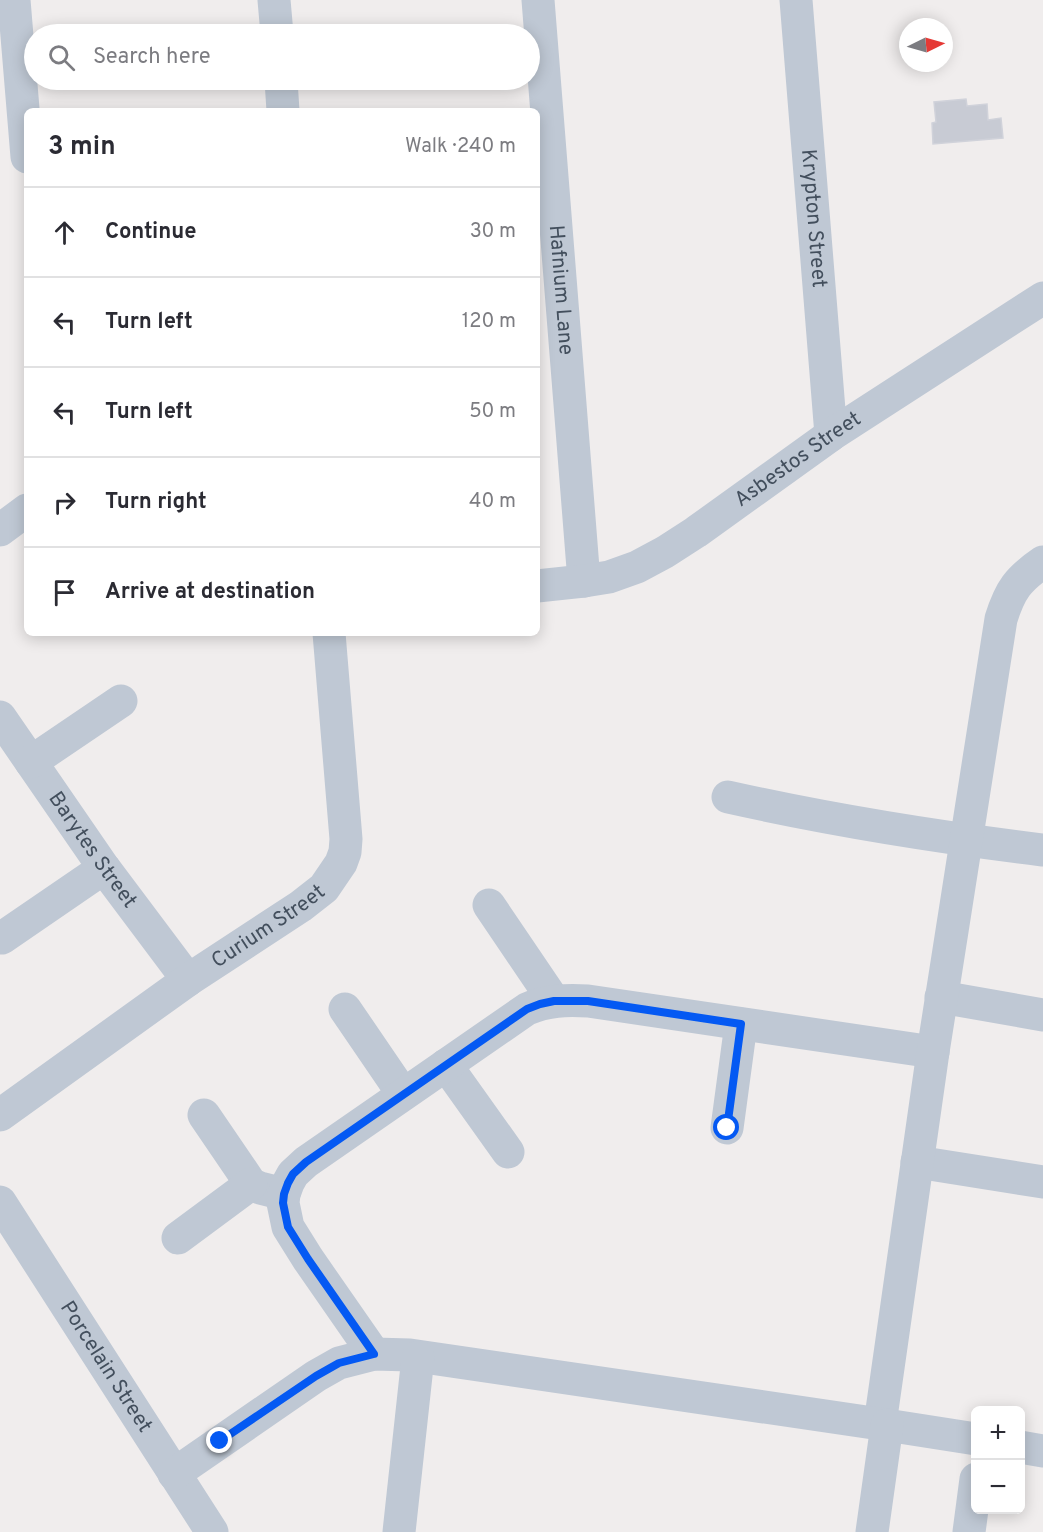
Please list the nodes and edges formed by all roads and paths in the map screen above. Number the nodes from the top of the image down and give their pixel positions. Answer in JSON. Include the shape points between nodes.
{"nodes":[{"id":1,"x":14,"y":0,"type":"edge"},
{"id":2,"x":274,"y":0,"type":"edge"},
{"id":3,"x":538,"y":0,"type":"edge"},
{"id":4,"x":796,"y":0,"type":"edge"},
{"id":5,"x":276,"y":24,"type":"edge"},
{"id":6,"x":540,"y":24,"type":"edge"},
{"id":7,"x":540,"y":25,"type":"edge"},
{"id":8,"x":281,"y":90,"type":"edge"},
{"id":9,"x":283,"y":108,"type":"edge"},
{"id":10,"x":24,"y":121,"type":"edge"},
{"id":11,"x":1043,"y":298,"type":"edge"},
{"id":12,"x":831,"y":435,"type":"junction"},
{"id":13,"x":24,"y":512,"type":"edge"},
{"id":14,"x":0,"y":530,"type":"edge"},
{"id":15,"x":1043,"y":562,"type":"edge"},
{"id":16,"x":584,"y":581,"type":"junction"},
{"id":17,"x":540,"y":586,"type":"edge"},
{"id":18,"x":329,"y":636,"type":"edge"},
{"id":19,"x":121,"y":701,"type":"dead end"},
{"id":20,"x":0,"y":717,"type":"edge"},
{"id":21,"x":31,"y":762,"type":"junction"},
{"id":22,"x":728,"y":797,"type":"dead end"},
{"id":23,"x":965,"y":840,"type":"junction"},
{"id":24,"x":1043,"y":850,"type":"edge"},
{"id":25,"x":104,"y":868,"type":"junction"},
{"id":26,"x":489,"y":905,"type":"dead end"},
{"id":27,"x":2,"y":938,"type":"dead end"},
{"id":28,"x":188,"y":980,"type":"junction"},
{"id":29,"x":941,"y":997,"type":"junction"},
{"id":30,"x":554,"y":1001,"type":"junction"},
{"id":31,"x":345,"y":1009,"type":"dead end"},
{"id":32,"x":1043,"y":1015,"type":"edge"},
{"id":33,"x":741,"y":1024,"type":"junction"},
{"id":34,"x":933,"y":1052,"type":"junction"},
{"id":35,"x":446,"y":1065,"type":"junction"},
{"id":36,"x":404,"y":1094,"type":"junction"},
{"id":37,"x":0,"y":1115,"type":"edge"},
{"id":38,"x":204,"y":1115,"type":"dead end"},
{"id":39,"x":727,"y":1128,"type":"dead end"},
{"id":40,"x":508,"y":1152,"type":"dead end"},
{"id":41,"x":917,"y":1162,"type":"junction"},
{"id":42,"x":1043,"y":1182,"type":"edge"},
{"id":43,"x":251,"y":1184,"type":"junction"},
{"id":44,"x":284,"y":1194,"type":"junction"},
{"id":45,"x":0,"y":1202,"type":"edge"},
{"id":46,"x":178,"y":1238,"type":"dead end"},
{"id":47,"x":374,"y":1354,"type":"junction"},
{"id":48,"x":418,"y":1357,"type":"junction"},
{"id":49,"x":884,"y":1424,"type":"junction"},
{"id":50,"x":971,"y":1438,"type":"edge"},
{"id":51,"x":1025,"y":1448,"type":"edge"},
{"id":52,"x":1043,"y":1451,"type":"edge"},
{"id":53,"x":174,"y":1474,"type":"junction"},
{"id":54,"x":971,"y":1514,"type":"edge"},
{"id":55,"x":212,"y":1532,"type":"edge"},
{"id":56,"x":399,"y":1532,"type":"edge"},
{"id":57,"x":872,"y":1532,"type":"edge"},
{"id":58,"x":969,"y":1532,"type":"edge"}],
"edges":[{"from":1,"to":10,"type":"street"},
{"from":2,"to":5,"type":"street"},
{"from":3,"to":6,"type":"street","name":"Hafnium Lane"},
{"from":4,"to":12,"type":"street","name":"Krypton Street"},
{"from":7,"to":16,"type":"street","name":"Hafnium Lane"},
{"from":8,"to":9,"type":"street"},
{"from":11,"to":12,"type":"street","name":"Asbestos Street"},
{"from":12,"to":16,"type":"street","name":"Asbestos Street","via":[[665,552],[637,567]]},
{"from":13,"to":14,"type":"street"},
{"from":15,"to":23,"type":"street","via":[[1016,586],[1000,619]]},
{"from":16,"to":17,"type":"street","name":"Asbestos Street"},
{"from":18,"to":28,"type":"street","name":"Curium Street","via":[[346,824],[341,863],[324,888],[302,906]]},
{"from":19,"to":21,"type":"street"},
{"from":20,"to":21,"type":"street","name":"Barytes Street"},
{"from":21,"to":25,"type":"street","name":"Barytes Street"},
{"from":22,"to":23,"type":"street"},
{"from":23,"to":24,"type":"street"},
{"from":23,"to":29,"type":"street"},
{"from":25,"to":27,"type":"street"},
{"from":25,"to":28,"type":"street","name":"Barytes Street"},
{"from":26,"to":30,"type":"street"},
{"from":28,"to":37,"type":"street","name":"Curium Street"},
{"from":29,"to":32,"type":"street"},
{"from":29,"to":34,"type":"street"},
{"from":30,"to":33,"type":"street","via":[[588,1001]]},
{"from":30,"to":35,"type":"street","via":[[527,1009]]},
{"from":31,"to":36,"type":"street"},
{"from":33,"to":34,"type":"street"},
{"from":33,"to":39,"type":"street"},
{"from":34,"to":41,"type":"street"},
{"from":35,"to":36,"type":"street"},
{"from":35,"to":40,"type":"street"},
{"from":36,"to":44,"type":"street","via":[[306,1162],[293,1174]]},
{"from":38,"to":43,"type":"street"},
{"from":41,"to":42,"type":"street"},
{"from":41,"to":49,"type":"street"},
{"from":43,"to":44,"type":"street"},
{"from":43,"to":46,"type":"street"},
{"from":44,"to":47,"type":"street","via":[[288,1227]]},
{"from":45,"to":53,"type":"street","name":"Porcelain Street"},
{"from":47,"to":48,"type":"street"},
{"from":47,"to":53,"type":"street","via":[[339,1363],[316,1376]]},
{"from":48,"to":49,"type":"street"},
{"from":48,"to":56,"type":"street"},
{"from":49,"to":50,"type":"street"},
{"from":49,"to":57,"type":"street"},
{"from":51,"to":52,"type":"street"},
{"from":53,"to":55,"type":"street","name":"Porcelain Street"},
{"from":54,"to":58,"type":"street"}]}
